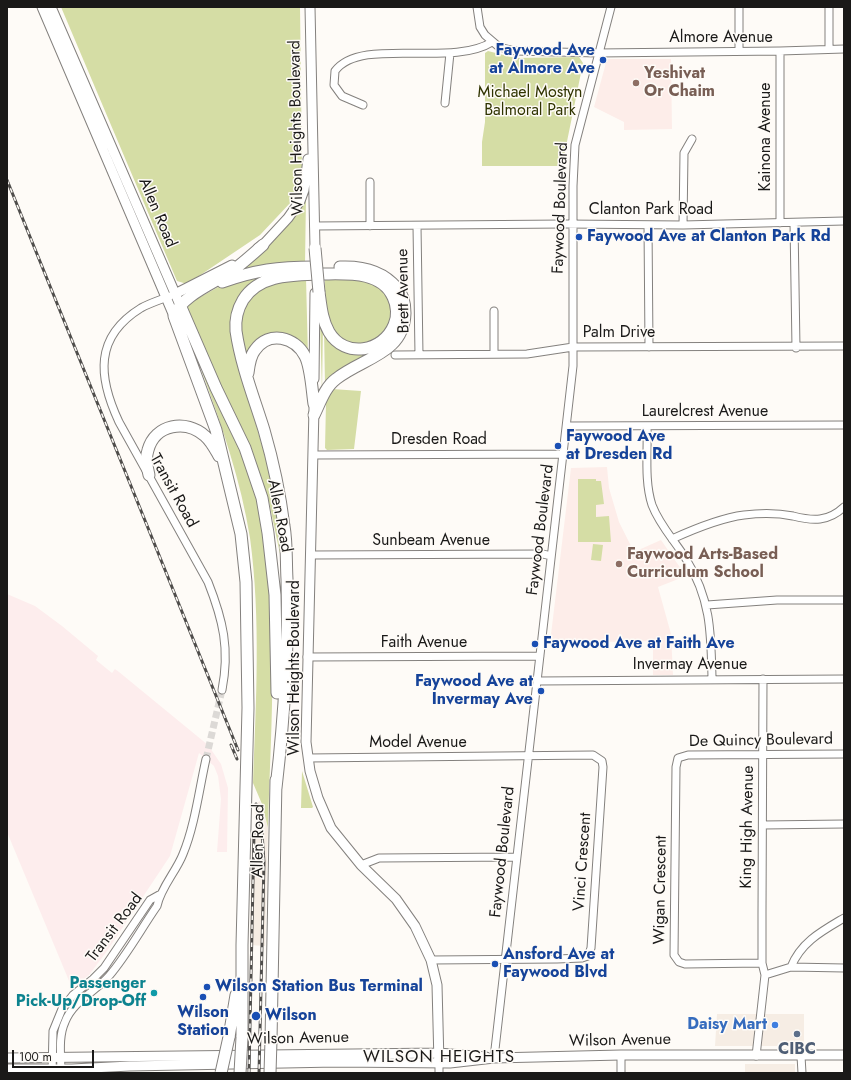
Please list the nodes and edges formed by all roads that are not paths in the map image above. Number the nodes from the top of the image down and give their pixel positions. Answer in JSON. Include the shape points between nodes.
{"nodes":[{"id":1,"x":42,"y":7,"type":"edge"},
{"id":2,"x":51,"y":7,"type":"edge"},
{"id":3,"x":310,"y":7,"type":"edge"},
{"id":4,"x":477,"y":7,"type":"edge"},
{"id":5,"x":612,"y":7,"type":"edge"},
{"id":6,"x":739,"y":7,"type":"edge"},
{"id":7,"x":829,"y":7,"type":"edge"},
{"id":8,"x":492,"y":42,"type":"junction"},
{"id":9,"x":829,"y":49,"type":"junction"},
{"id":10,"x":844,"y":49,"type":"edge"},
{"id":11,"x":739,"y":51,"type":"junction"},
{"id":12,"x":780,"y":51,"type":"junction"},
{"id":13,"x":450,"y":53,"type":"junction"},
{"id":14,"x":598,"y":53,"type":"junction"},
{"id":15,"x":445,"y":102,"type":"dead end"},
{"id":16,"x":363,"y":105,"type":"dead end"},
{"id":17,"x":312,"y":134,"type":"junction"},
{"id":18,"x":692,"y":139,"type":"dead end"},
{"id":19,"x":370,"y":182,"type":"dead end"},
{"id":20,"x":844,"y":222,"type":"edge"},
{"id":21,"x":780,"y":223,"type":"junction"},
{"id":22,"x":794,"y":223,"type":"junction"},
{"id":23,"x":573,"y":224,"type":"junction"},
{"id":24,"x":648,"y":224,"type":"junction"},
{"id":25,"x":683,"y":225,"type":"junction"},
{"id":26,"x":314,"y":226,"type":"junction"},
{"id":27,"x":370,"y":226,"type":"junction"},
{"id":28,"x":417,"y":226,"type":"junction"},
{"id":29,"x":263,"y":245,"type":"junction"},
{"id":30,"x":315,"y":248,"type":"joint"},
{"id":31,"x":202,"y":290,"type":"junction"},
{"id":32,"x":317,"y":292,"type":"junction"},
{"id":33,"x":175,"y":294,"type":"junction"},
{"id":34,"x":166,"y":298,"type":"junction"},
{"id":35,"x":180,"y":305,"type":"junction"},
{"id":36,"x":494,"y":310,"type":"dead end"},
{"id":37,"x":174,"y":316,"type":"junction"},
{"id":38,"x":844,"y":346,"type":"edge"},
{"id":39,"x":573,"y":347,"type":"junction"},
{"id":40,"x":649,"y":348,"type":"junction"},
{"id":41,"x":796,"y":348,"type":"junction"},
{"id":42,"x":494,"y":354,"type":"junction"},
{"id":43,"x":395,"y":355,"type":"dead end"},
{"id":44,"x":419,"y":355,"type":"junction"},
{"id":45,"x":248,"y":378,"type":"junction"},
{"id":46,"x":314,"y":410,"type":"junction"},
{"id":47,"x":844,"y":425,"type":"edge"},
{"id":48,"x":567,"y":426,"type":"junction"},
{"id":49,"x":647,"y":427,"type":"junction"},
{"id":50,"x":564,"y":454,"type":"junction"},
{"id":51,"x":314,"y":455,"type":"junction"},
{"id":52,"x":227,"y":469,"type":"junction"},
{"id":53,"x":149,"y":475,"type":"junction"},
{"id":54,"x":844,"y":507,"type":"edge"},
{"id":55,"x":672,"y":539,"type":"junction"},
{"id":56,"x":311,"y":555,"type":"junction"},
{"id":57,"x":551,"y":556,"type":"junction"},
{"id":58,"x":844,"y":600,"type":"edge"},
{"id":59,"x":707,"y":605,"type":"junction"},
{"id":60,"x":540,"y":656,"type":"junction"},
{"id":61,"x":307,"y":657,"type":"junction"},
{"id":62,"x":712,"y":678,"type":"junction"},
{"id":63,"x":844,"y":679,"type":"edge"},
{"id":64,"x":763,"y":680,"type":"junction"},
{"id":65,"x":537,"y":681,"type":"junction"},
{"id":66,"x":222,"y":690,"type":"tunnel mouth"},
{"id":67,"x":763,"y":754,"type":"junction"},
{"id":68,"x":844,"y":754,"type":"edge"},
{"id":69,"x":528,"y":756,"type":"junction"},
{"id":70,"x":308,"y":758,"type":"junction"},
{"id":71,"x":678,"y":758,"type":"joint"},
{"id":72,"x":206,"y":759,"type":"tunnel mouth"},
{"id":73,"x":276,"y":788,"type":"junction"},
{"id":74,"x":763,"y":824,"type":"junction"},
{"id":75,"x":844,"y":824,"type":"edge"},
{"id":76,"x":516,"y":857,"type":"junction"},
{"id":77,"x":361,"y":865,"type":"junction"},
{"id":78,"x":844,"y":918,"type":"edge"},
{"id":79,"x":242,"y":945,"type":"junction"},
{"id":80,"x":504,"y":959,"type":"junction"},
{"id":81,"x":431,"y":960,"type":"junction"},
{"id":82,"x":762,"y":963,"type":"junction"},
{"id":83,"x":791,"y":967,"type":"junction"},
{"id":84,"x":844,"y":968,"type":"edge"},
{"id":85,"x":765,"y":975,"type":"junction"},
{"id":86,"x":439,"y":1053,"type":"junction"},
{"id":87,"x":621,"y":1055,"type":"junction"},
{"id":88,"x":844,"y":1055,"type":"edge"},
{"id":89,"x":756,"y":1056,"type":"junction"},
{"id":90,"x":801,"y":1056,"type":"junction"},
{"id":91,"x":57,"y":1057,"type":"junction"},
{"id":92,"x":7,"y":1058,"type":"edge"},
{"id":93,"x":494,"y":1058,"type":"junction"},
{"id":94,"x":439,"y":1063,"type":"junction"},
{"id":95,"x":7,"y":1069,"type":"edge"},
{"id":96,"x":57,"y":1071,"type":"edge"},
{"id":97,"x":221,"y":1073,"type":"edge"},
{"id":98,"x":240,"y":1073,"type":"edge"},
{"id":99,"x":270,"y":1073,"type":"edge"},
{"id":100,"x":439,"y":1073,"type":"edge"},
{"id":101,"x":621,"y":1073,"type":"edge"},
{"id":102,"x":802,"y":1073,"type":"edge"}],
"edges":[{"from":1,"to":34,"type":"main road","name":"Allen Road"},
{"from":2,"to":33,"type":"main road","name":"Allen Road"},
{"from":3,"to":17,"type":"main road","name":"Wilson Heights Boulevard"},
{"from":4,"to":8,"type":"street","via":[[480,27]]},
{"from":5,"to":14,"type":"street","name":"Faywood Boulevard"},
{"from":6,"to":11,"type":"street"},
{"from":7,"to":9,"type":"street"},
{"from":8,"to":13,"type":"street","via":[[478,50]]},
{"from":8,"to":14,"type":"street","name":"Almore Avenue","via":[[506,50],[515,51]]},
{"from":9,"to":10,"type":"street","name":"Almore Avenue"},
{"from":9,"to":12,"type":"street","name":"Almore Avenue"},
{"from":11,"to":12,"type":"street","name":"Almore Avenue"},
{"from":11,"to":14,"type":"street","name":"Almore Avenue"},
{"from":12,"to":21,"type":"street","name":"Kainona Avenue"},
{"from":13,"to":15,"type":"street"},
{"from":13,"to":16,"type":"street","via":[[369,54],[347,61],[335,71],[334,85],[342,96]]},
{"from":14,"to":23,"type":"street","name":"Faywood Boulevard","via":[[575,145]]},
{"from":17,"to":26,"type":"main road","name":"Wilson Heights Boulevard"},
{"from":17,"to":29,"type":"main road","via":[[300,201]]},
{"from":18,"to":25,"type":"street","via":[[684,153]]},
{"from":19,"to":27,"type":"street"},
{"from":20,"to":22,"type":"street","name":"Clanton Park Road"},
{"from":21,"to":22,"type":"street","name":"Clanton Park Road"},
{"from":21,"to":25,"type":"street","name":"Clanton Park Road"},
{"from":22,"to":41,"type":"street"},
{"from":23,"to":24,"type":"street","name":"Clanton Park Road"},
{"from":23,"to":28,"type":"street","name":"Clanton Park Road"},
{"from":23,"to":39,"type":"street","name":"Faywood Boulevard"},
{"from":24,"to":25,"type":"street","name":"Clanton Park Road"},
{"from":24,"to":40,"type":"street"},
{"from":26,"to":27,"type":"street","name":"Clanton Park Road"},
{"from":26,"to":30,"type":"main road","name":"Wilson Heights Boulevard"},
{"from":27,"to":28,"type":"street","name":"Clanton Park Road"},
{"from":28,"to":44,"type":"street","name":"Brett Avenue"},
{"from":29,"to":31,"type":"highway","via":[[233,270]]},
{"from":29,"to":33,"type":"main road","via":[[219,272]]},
{"from":30,"to":32,"type":"highway","bridge":true},
{"from":31,"to":35,"type":"highway"},
{"from":31,"to":46,"type":"highway","via":[[256,271],[288,267],[360,266],[390,280],[400,291],[405,307],[405,322],[400,336],[387,350],[336,378]]},
{"from":32,"to":45,"type":"highway","via":[[330,333],[345,346],[362,350],[376,345],[384,341],[395,324],[395,300],[386,287],[376,279],[350,274],[276,277],[256,286],[238,308],[236,332]]},
{"from":32,"to":46,"type":"main road","name":"Wilson Heights Boulevard"},
{"from":33,"to":34,"type":"street","name":"Transit Road"},
{"from":33,"to":35,"type":"main road","name":"Allen Road"},
{"from":34,"to":37,"type":"main road","name":"Allen Road"},
{"from":34,"to":53,"type":"street","name":"Transit Road","via":[[160,304],[133,314],[118,328],[110,340],[104,363],[104,378],[109,400]]},
{"from":35,"to":37,"type":"highway"},
{"from":35,"to":73,"type":"highway","name":"Allen Road","via":[[245,448],[262,498],[275,595]]},
{"from":36,"to":42,"type":"street"},
{"from":37,"to":52,"type":"highway","name":"Allen Road","via":[[216,430]]},
{"from":38,"to":41,"type":"street","name":"Palm Drive"},
{"from":39,"to":40,"type":"street","name":"Palm Drive"},
{"from":39,"to":42,"type":"street","name":"Palm Drive","via":[[527,354]]},
{"from":39,"to":48,"type":"street","name":"Faywood Boulevard"},
{"from":40,"to":41,"type":"street","name":"Palm Drive"},
{"from":42,"to":44,"type":"street","name":"Palm Drive"},
{"from":43,"to":44,"type":"street","name":"Palm Drive"},
{"from":45,"to":46,"type":"highway","via":[[251,356],[255,348],[273,338],[284,338],[298,345],[306,357]]},
{"from":45,"to":73,"type":"highway","via":[[266,440],[285,528],[285,689]]},
{"from":46,"to":51,"type":"main road","name":"Wilson Heights Boulevard"},
{"from":47,"to":49,"type":"street","name":"Laurelcrest Avenue"},
{"from":48,"to":49,"type":"street","name":"Laurelcrest Avenue"},
{"from":48,"to":50,"type":"street","name":"Faywood Boulevard"},
{"from":49,"to":55,"type":"street","via":[[649,494],[659,520]]},
{"from":50,"to":51,"type":"street","name":"Dresden Road"},
{"from":50,"to":57,"type":"street","name":"Faywood Boulevard"},
{"from":51,"to":56,"type":"main road","name":"Wilson Heights Boulevard"},
{"from":52,"to":53,"type":"highway","via":[[206,436],[194,429],[176,426],[163,430],[151,443],[147,455]]},
{"from":52,"to":79,"type":"highway","name":"Allen Road","via":[[241,534],[248,626]]},
{"from":53,"to":66,"type":"street","name":"Transit Road","via":[[208,582],[218,609],[225,642]]},
{"from":54,"to":55,"type":"street","via":[[829,518],[821,520],[768,514],[744,515]]},
{"from":55,"to":59,"type":"street","via":[[693,570]]},
{"from":56,"to":57,"type":"street","name":"Sunbeam Avenue"},
{"from":56,"to":61,"type":"main road","name":"Wilson Heights Boulevard"},
{"from":57,"to":60,"type":"street","name":"Faywood Boulevard"},
{"from":58,"to":59,"type":"street","via":[[784,600]]},
{"from":59,"to":62,"type":"street","via":[[712,631]]},
{"from":60,"to":61,"type":"street","name":"Faith Avenue"},
{"from":60,"to":65,"type":"street","name":"Faywood Boulevard"},
{"from":61,"to":70,"type":"main road","name":"Wilson Heights Boulevard"},
{"from":62,"to":64,"type":"street","name":"Invermay Avenue"},
{"from":62,"to":65,"type":"street","name":"Invermay Avenue"},
{"from":63,"to":64,"type":"street","name":"Invermay Avenue"},
{"from":64,"to":67,"type":"street","name":"King High Avenue"},
{"from":65,"to":69,"type":"street","name":"Faywood Boulevard"},
{"from":67,"to":68,"type":"street","name":"De Quincy Boulevard"},
{"from":67,"to":71,"type":"street","name":"De Quincy Boulevard","via":[[688,755]]},
{"from":67,"to":74,"type":"street","name":"King High Avenue"},
{"from":69,"to":70,"type":"street","name":"Model Avenue"},
{"from":69,"to":76,"type":"street","name":"Faywood Boulevard"},
{"from":69,"to":80,"type":"street","name":"Vinci Crescent","via":[[593,755],[602,761],[591,948],[588,956],[582,958]]},
{"from":70,"to":77,"type":"main road","name":"Wilson Heights Boulevard","via":[[318,798],[331,828]]},
{"from":71,"to":82,"type":"street","name":"Wigan Crescent","via":[[674,955],[685,964]]},
{"from":72,"to":91,"type":"street","name":"Transit Road","via":[[180,863],[159,895],[157,906],[113,971],[68,1015]]},
{"from":73,"to":99,"type":"highway","name":"Allen Road","bridge":true},
{"from":74,"to":75,"type":"street"},
{"from":74,"to":82,"type":"street","name":"King High Avenue"},
{"from":76,"to":77,"type":"street","via":[[379,858]]},
{"from":76,"to":80,"type":"street","name":"Faywood Boulevard"},
{"from":77,"to":81,"type":"main road","name":"Wilson Heights Boulevard","via":[[396,899],[415,926]]},
{"from":78,"to":83,"type":"street","via":[[810,939],[795,956]]},
{"from":79,"to":97,"type":"highway","bridge":true,"via":[[236,1000]]},
{"from":79,"to":98,"type":"highway","name":"Allen Road","bridge":true},
{"from":80,"to":81,"type":"street"},
{"from":80,"to":93,"type":"street","name":"Faywood Boulevard"},
{"from":81,"to":86,"type":"main road","name":"Wilson Heights Boulevard","via":[[437,985]]},
{"from":82,"to":85,"type":"street","name":"King High Avenue"},
{"from":83,"to":84,"type":"street"},
{"from":83,"to":85,"type":"street"},
{"from":85,"to":89,"type":"street"},
{"from":86,"to":91,"type":"main road","name":"Wilson Avenue"},
{"from":86,"to":93,"type":"main road","name":"Wilson Avenue"},
{"from":86,"to":94,"type":"main road","name":"Wilson Heights Boulevard"},
{"from":87,"to":89,"type":"main road","name":"Wilson Avenue"},
{"from":87,"to":93,"type":"main road","name":"Wilson Avenue"},
{"from":87,"to":101,"type":"street"},
{"from":88,"to":90,"type":"main road","name":"Wilson Avenue"},
{"from":89,"to":90,"type":"main road","name":"Wilson Avenue"},
{"from":90,"to":102,"type":"street"},
{"from":91,"to":92,"type":"main road","name":"Wilson Avenue"},
{"from":91,"to":96,"type":"street","name":"Transit Road"},
{"from":93,"to":94,"type":"main road","name":"Wilson Avenue"},
{"from":94,"to":96,"type":"main road","name":"Wilson Avenue","via":[[269,1063]]},
{"from":94,"to":100,"type":"street"},
{"from":95,"to":96,"type":"main road","name":"Wilson Avenue"}]}
